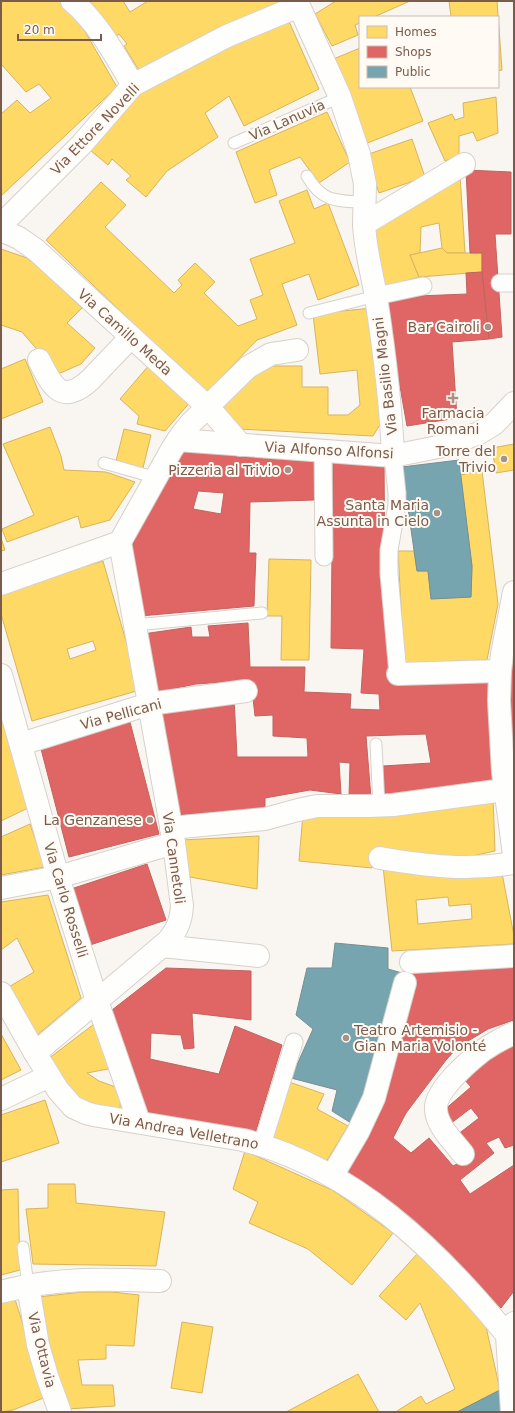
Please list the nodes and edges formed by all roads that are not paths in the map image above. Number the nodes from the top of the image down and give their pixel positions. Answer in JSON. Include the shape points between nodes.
{"nodes":[{"id":1,"x":72,"y":1,"type":"edge"},
{"id":2,"x":305,"y":4,"type":"edge"},
{"id":3,"x":133,"y":85,"type":"junction"},
{"id":4,"x":340,"y":97,"type":"junction"},
{"id":5,"x":234,"y":143,"type":"dead end"},
{"id":6,"x":464,"y":164,"type":"dead end"},
{"id":7,"x":364,"y":174,"type":"joint"},
{"id":8,"x":307,"y":176,"type":"dead end"},
{"id":9,"x":363,"y":202,"type":"junction"},
{"id":10,"x":1,"y":224,"type":"edge"},
{"id":11,"x":364,"y":224,"type":"junction"},
{"id":12,"x":1,"y":230,"type":"edge"},
{"id":13,"x":423,"y":286,"type":"dead end"},
{"id":14,"x":376,"y":296,"type":"junction"},
{"id":15,"x":309,"y":313,"type":"dead end"},
{"id":16,"x":131,"y":337,"type":"junction"},
{"id":17,"x":297,"y":350,"type":"dead end"},
{"id":18,"x":39,"y":360,"type":"dead end"},
{"id":19,"x":514,"y":403,"type":"edge"},
{"id":20,"x":208,"y":407,"type":"junction"},
{"id":21,"x":178,"y":440,"type":"junction"},
{"id":22,"x":241,"y":445,"type":"junction"},
{"id":23,"x":323,"y":451,"type":"junction"},
{"id":24,"x":393,"y":456,"type":"junction"},
{"id":25,"x":104,"y":463,"type":"dead end"},
{"id":26,"x":157,"y":478,"type":"junction"},
{"id":27,"x":120,"y":542,"type":"junction"},
{"id":28,"x":324,"y":557,"type":"dead end"},
{"id":29,"x":1,"y":584,"type":"edge"},
{"id":30,"x":514,"y":592,"type":"edge"},
{"id":31,"x":262,"y":613,"type":"dead end"},
{"id":32,"x":135,"y":625,"type":"junction"},
{"id":33,"x":500,"y":671,"type":"junction"},
{"id":34,"x":398,"y":674,"type":"joint"},
{"id":35,"x":1,"y":675,"type":"edge"},
{"id":36,"x":246,"y":691,"type":"dead end"},
{"id":37,"x":149,"y":704,"type":"junction"},
{"id":38,"x":21,"y":744,"type":"junction"},
{"id":39,"x":376,"y":744,"type":"dead end"},
{"id":40,"x":504,"y":790,"type":"junction"},
{"id":41,"x":380,"y":806,"type":"junction"},
{"id":42,"x":172,"y":836,"type":"junction"},
{"id":43,"x":514,"y":855,"type":"edge"},
{"id":44,"x":380,"y":858,"type":"dead end"},
{"id":45,"x":514,"y":863,"type":"edge"},
{"id":46,"x":58,"y":877,"type":"junction"},
{"id":47,"x":1,"y":888,"type":"edge"},
{"id":48,"x":162,"y":946,"type":"junction"},
{"id":49,"x":258,"y":956,"type":"dead end"},
{"id":50,"x":514,"y":956,"type":"edge"},
{"id":51,"x":410,"y":962,"type":"dead end"},
{"id":52,"x":405,"y":983,"type":"dead end"},
{"id":53,"x":1,"y":993,"type":"edge"},
{"id":54,"x":97,"y":1001,"type":"junction"},
{"id":55,"x":514,"y":1033,"type":"edge"},
{"id":56,"x":294,"y":1042,"type":"dead end"},
{"id":57,"x":35,"y":1053,"type":"junction"},
{"id":58,"x":49,"y":1076,"type":"junction"},
{"id":59,"x":1,"y":1099,"type":"edge"},
{"id":60,"x":139,"y":1122,"type":"junction"},
{"id":61,"x":262,"y":1145,"type":"junction"},
{"id":62,"x":462,"y":1154,"type":"dead end"},
{"id":63,"x":332,"y":1176,"type":"junction"},
{"id":64,"x":23,"y":1247,"type":"dead end"},
{"id":65,"x":160,"y":1281,"type":"dead end"},
{"id":66,"x":28,"y":1286,"type":"junction"},
{"id":67,"x":1,"y":1292,"type":"edge"},
{"id":68,"x":511,"y":1329,"type":"edge"},
{"id":69,"x":60,"y":1412,"type":"edge"},
{"id":70,"x":512,"y":1412,"type":"edge"}],
"edges":[{"from":1,"to":3,"type":"street","via":[[102,33]]},
{"from":2,"to":3,"type":"street","name":"Via Ettore Novelli","via":[[222,38]]},
{"from":2,"to":4,"type":"street","name":"Via Lanuvia"},
{"from":3,"to":10,"type":"street","name":"Via Ettore Novelli","via":[[81,145]]},
{"from":4,"to":5,"type":"lane","name":"Via Lanuvia"},
{"from":4,"to":7,"type":"street","name":"Via Lanuvia","via":[[360,154]]},
{"from":6,"to":11,"type":"street"},
{"from":7,"to":9,"type":"street","name":"Via Basilio Magni"},
{"from":8,"to":9,"type":"lane","via":[[318,191],[331,199]]},
{"from":9,"to":11,"type":"street","name":"Via Basilio Magni"},
{"from":11,"to":14,"type":"street","name":"Via Basilio Magni"},
{"from":12,"to":16,"type":"street","name":"Via Camillo Meda","via":[[36,250]]},
{"from":13,"to":14,"type":"street"},
{"from":14,"to":15,"type":"lane","name":"Via Basilio Magni"},
{"from":14,"to":24,"type":"street","name":"Via Basilio Magni","via":[[388,384]]},
{"from":16,"to":18,"type":"street","via":[[90,380],[71,392],[65,393],[56,388]]},
{"from":16,"to":20,"type":"street","name":"Via Camillo Meda"},
{"from":17,"to":20,"type":"street","via":[[271,354],[255,362]]},
{"from":19,"to":24,"type":"street","name":"Via Alfonso Alfonsi","via":[[479,433],[448,445]]},
{"from":20,"to":21,"type":"street"},
{"from":20,"to":22,"type":"street","name":"Via Camillo Meda"},
{"from":21,"to":22,"type":"street","name":"Via Alfonso Alfonsi"},
{"from":21,"to":26,"type":"street"},
{"from":22,"to":23,"type":"street","name":"Via Alfonso Alfonsi"},
{"from":23,"to":24,"type":"street","name":"Via Alfonso Alfonsi"},
{"from":23,"to":28,"type":"street"},
{"from":24,"to":34,"type":"street","via":[[397,505],[389,550],[389,574]]},
{"from":25,"to":26,"type":"lane"},
{"from":26,"to":27,"type":"street"},
{"from":27,"to":29,"type":"street"},
{"from":27,"to":32,"type":"street","name":"Via Cannetoli"},
{"from":30,"to":33,"type":"street"},
{"from":31,"to":32,"type":"lane"},
{"from":32,"to":37,"type":"street","name":"Via Cannetoli"},
{"from":33,"to":34,"type":"street"},
{"from":33,"to":40,"type":"street"},
{"from":35,"to":38,"type":"street","name":"Via Carlo Rosselli"},
{"from":36,"to":37,"type":"street","name":"Via Pellicani"},
{"from":37,"to":38,"type":"street","name":"Via Pellicani"},
{"from":37,"to":42,"type":"street","name":"Via Cannetoli"},
{"from":38,"to":46,"type":"street","name":"Via Carlo Rosselli"},
{"from":39,"to":41,"type":"lane"},
{"from":40,"to":41,"type":"street"},
{"from":40,"to":43,"type":"street"},
{"from":41,"to":42,"type":"street","via":[[317,806],[255,821]]},
{"from":42,"to":46,"type":"street"},
{"from":42,"to":48,"type":"street","name":"Via Cannetoli","via":[[182,915],[175,933]]},
{"from":44,"to":45,"type":"street","via":[[461,868]]},
{"from":46,"to":47,"type":"street"},
{"from":46,"to":54,"type":"street","name":"Via Carlo Rosselli"},
{"from":48,"to":49,"type":"street"},
{"from":48,"to":54,"type":"street","name":"Via Cannetoli"},
{"from":50,"to":51,"type":"street"},
{"from":52,"to":63,"type":"street","via":[[374,1098],[358,1132]]},
{"from":53,"to":57,"type":"street","name":"Via Andrea Velletrano"},
{"from":54,"to":57,"type":"street","name":"Via Cannetoli"},
{"from":54,"to":60,"type":"street","name":"Via Carlo Rosselli"},
{"from":55,"to":62,"type":"street","via":[[482,1050],[461,1069],[439,1096],[437,1115]]},
{"from":56,"to":61,"type":"street"},
{"from":57,"to":58,"type":"street","name":"Via Andrea Velletrano"},
{"from":58,"to":59,"type":"street"},
{"from":58,"to":60,"type":"street","name":"Via Andrea Velletrano","via":[[62,1095],[80,1111]]},
{"from":60,"to":61,"type":"street","name":"Via Andrea Velletrano"},
{"from":61,"to":63,"type":"street","name":"Via Andrea Velletrano","via":[[299,1159]]},
{"from":63,"to":68,"type":"street","name":"Via Andrea Velletrano","via":[[380,1208],[423,1244]]},
{"from":64,"to":66,"type":"lane"},
{"from":65,"to":66,"type":"street","via":[[100,1278]]},
{"from":66,"to":67,"type":"street"},
{"from":66,"to":69,"type":"street","name":"Via Ottavia","via":[[38,1345]]},
{"from":68,"to":70,"type":"street"}]}
